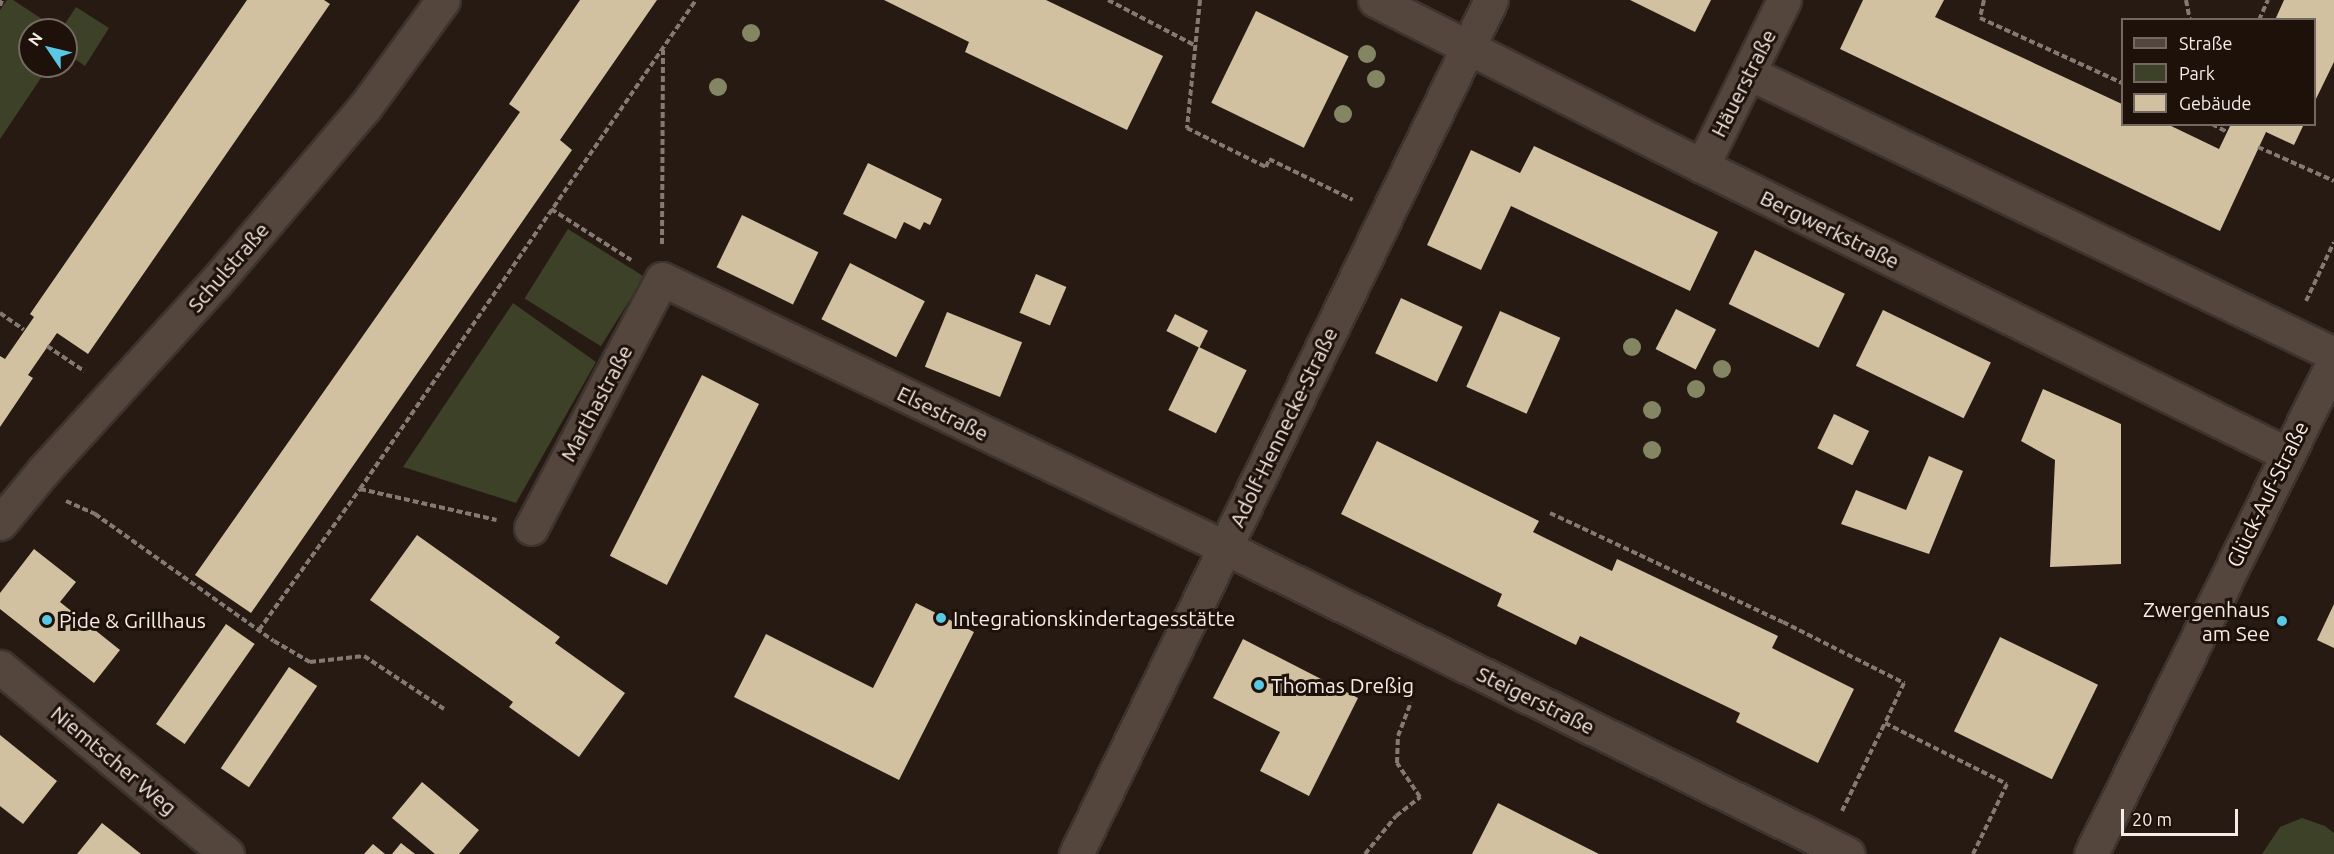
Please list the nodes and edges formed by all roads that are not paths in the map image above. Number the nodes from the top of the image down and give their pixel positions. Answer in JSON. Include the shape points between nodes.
{"nodes":[{"id":1,"x":443,"y":0,"type":"edge"},
{"id":2,"x":1375,"y":0,"type":"edge"},
{"id":3,"x":1491,"y":0,"type":"edge"},
{"id":4,"x":1784,"y":0,"type":"edge"},
{"id":5,"x":1468,"y":46,"type":"junction"},
{"id":6,"x":1749,"y":73,"type":"junction"},
{"id":7,"x":1702,"y":166,"type":"junction"},
{"id":8,"x":662,"y":279,"type":"joint"},
{"id":9,"x":2334,"y":354,"type":"edge"},
{"id":10,"x":2334,"y":361,"type":"edge"},
{"id":11,"x":2287,"y":454,"type":"junction"},
{"id":12,"x":0,"y":523,"type":"edge"},
{"id":13,"x":531,"y":528,"type":"road end"},
{"id":14,"x":1224,"y":547,"type":"junction"},
{"id":15,"x":0,"y":667,"type":"edge"},
{"id":16,"x":1837,"y":849,"type":"edge"},
{"id":17,"x":227,"y":854,"type":"edge"},
{"id":18,"x":1076,"y":854,"type":"edge"},
{"id":19,"x":2091,"y":854,"type":"edge"}],
"edges":[{"from":1,"to":12,"type":"street","name":"Schulstraße","via":[[364,106],[215,283]]},
{"from":2,"to":5,"type":"street","name":"Bergwerkstraße"},
{"from":3,"to":5,"type":"street","name":"Adolf-Hennecke-Straße"},
{"from":4,"to":6,"type":"street","name":"Häuerstraße"},
{"from":5,"to":7,"type":"street","name":"Bergwerkstraße"},
{"from":5,"to":14,"type":"street","name":"Adolf-Hennecke-Straße"},
{"from":6,"to":7,"type":"street","name":"Häuerstraße"},
{"from":6,"to":9,"type":"street"},
{"from":7,"to":11,"type":"street","name":"Bergwerkstraße"},
{"from":8,"to":13,"type":"street","name":"Marthastraße"},
{"from":8,"to":14,"type":"street","name":"Elsestraße"},
{"from":10,"to":11,"type":"street","name":"Glück-Auf-Straße"},
{"from":11,"to":19,"type":"street","name":"Glück-Auf-Straße"},
{"from":14,"to":16,"type":"street","name":"Steigerstraße"},
{"from":14,"to":18,"type":"street","name":"Adolf-Hennecke-Straße"},
{"from":15,"to":17,"type":"street","name":"Niemtscher Weg"}]}
